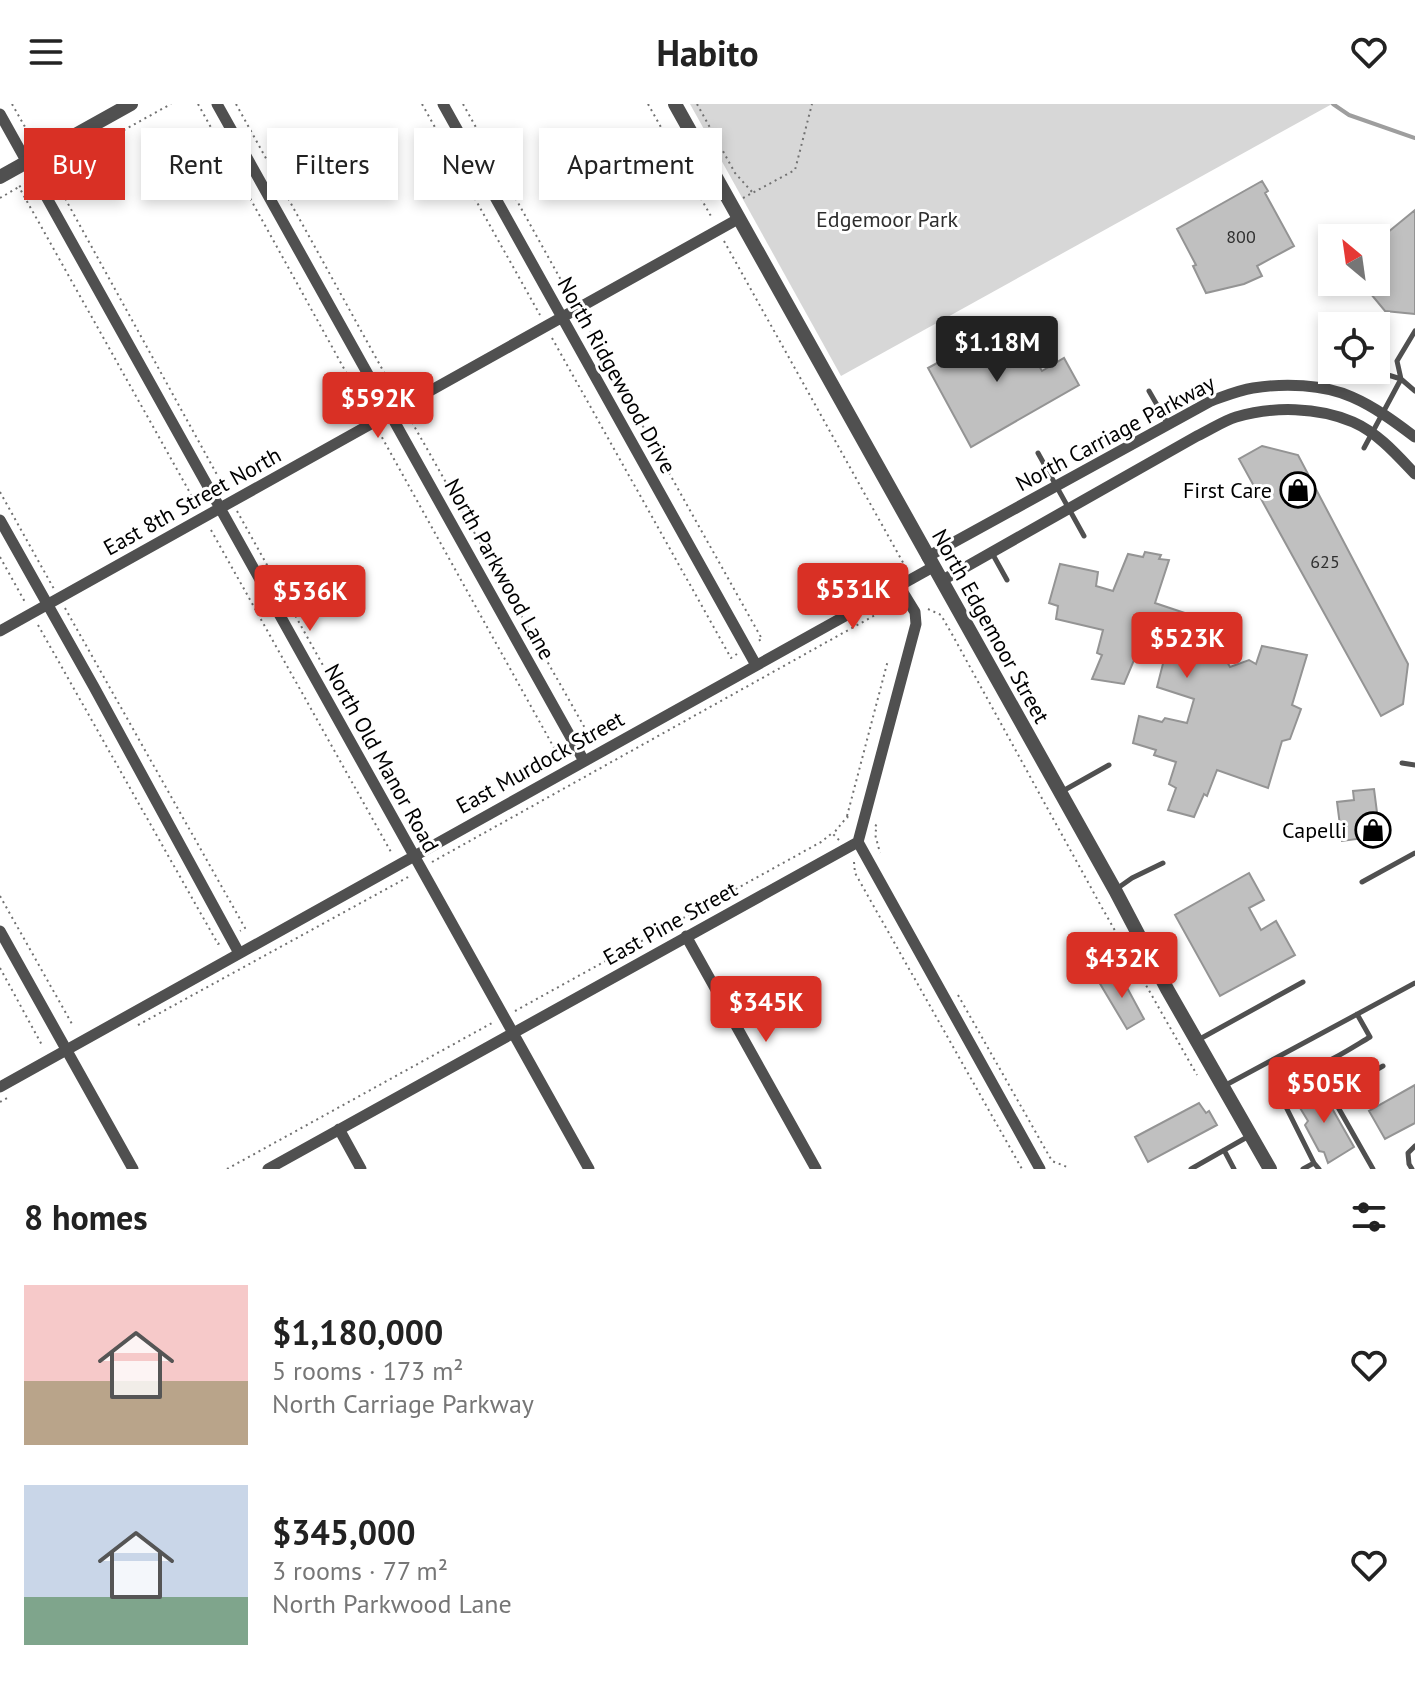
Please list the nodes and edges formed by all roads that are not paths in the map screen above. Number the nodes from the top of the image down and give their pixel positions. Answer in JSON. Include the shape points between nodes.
{"nodes":[{"id":1,"x":131,"y":104,"type":"edge"},
{"id":2,"x":217,"y":104,"type":"edge"},
{"id":3,"x":443,"y":104,"type":"edge"},
{"id":4,"x":675,"y":104,"type":"edge"},
{"id":5,"x":0,"y":114,"type":"edge"},
{"id":6,"x":88,"y":128,"type":"edge"},
{"id":7,"x":24,"y":157,"type":"edge"},
{"id":8,"x":24,"y":164,"type":"edge"},
{"id":9,"x":0,"y":177,"type":"edge"},
{"id":10,"x":48,"y":200,"type":"edge"},
{"id":11,"x":735,"y":212,"type":"junction"},
{"id":12,"x":562,"y":318,"type":"junction"},
{"id":13,"x":1415,"y":331,"type":"edge"},
{"id":14,"x":1390,"y":376,"type":"edge"},
{"id":15,"x":1401,"y":379,"type":"junction"},
{"id":16,"x":1149,"y":391,"type":"dead end"},
{"id":17,"x":1415,"y":391,"type":"edge"},
{"id":18,"x":391,"y":413,"type":"junction"},
{"id":19,"x":1384,"y":414,"type":"junction"},
{"id":20,"x":1168,"y":424,"type":"junction"},
{"id":21,"x":1373,"y":434,"type":"junction"},
{"id":22,"x":1415,"y":437,"type":"edge"},
{"id":23,"x":1364,"y":448,"type":"dead end"},
{"id":24,"x":1038,"y":453,"type":"dead end"},
{"id":25,"x":1415,"y":474,"type":"edge"},
{"id":26,"x":1056,"y":485,"type":"junction"},
{"id":27,"x":220,"y":509,"type":"junction"},
{"id":28,"x":1069,"y":509,"type":"junction"},
{"id":29,"x":0,"y":520,"type":"edge"},
{"id":30,"x":1084,"y":536,"type":"dead end"},
{"id":31,"x":992,"y":553,"type":"junction"},
{"id":32,"x":930,"y":562,"type":"junction"},
{"id":33,"x":1007,"y":580,"type":"dead end"},
{"id":34,"x":941,"y":581,"type":"junction"},
{"id":35,"x":899,"y":586,"type":"junction"},
{"id":36,"x":47,"y":604,"type":"junction"},
{"id":37,"x":0,"y":631,"type":"edge"},
{"id":38,"x":756,"y":665,"type":"junction"},
{"id":39,"x":584,"y":761,"type":"junction"},
{"id":40,"x":1402,"y":763,"type":"dead end"},
{"id":41,"x":1109,"y":765,"type":"dead end"},
{"id":42,"x":1415,"y":765,"type":"edge"},
{"id":43,"x":1060,"y":793,"type":"junction"},
{"id":44,"x":858,"y":842,"type":"junction"},
{"id":45,"x":1415,"y":853,"type":"edge"},
{"id":46,"x":414,"y":856,"type":"junction"},
{"id":47,"x":1163,"y":863,"type":"dead end"},
{"id":48,"x":1362,"y":882,"type":"dead end"},
{"id":49,"x":1115,"y":890,"type":"junction"},
{"id":50,"x":0,"y":931,"type":"edge"},
{"id":51,"x":686,"y":936,"type":"junction"},
{"id":52,"x":239,"y":953,"type":"junction"},
{"id":53,"x":1303,"y":982,"type":"dead end"},
{"id":54,"x":1414,"y":985,"type":"edge"},
{"id":55,"x":1357,"y":1014,"type":"junction"},
{"id":56,"x":513,"y":1033,"type":"junction"},
{"id":57,"x":1197,"y":1040,"type":"junction"},
{"id":58,"x":66,"y":1050,"type":"junction"},
{"id":59,"x":1318,"y":1065,"type":"junction"},
{"id":60,"x":1383,"y":1066,"type":"dead end"},
{"id":61,"x":0,"y":1087,"type":"edge"},
{"id":62,"x":1223,"y":1087,"type":"junction"},
{"id":63,"x":1339,"y":1108,"type":"junction"},
{"id":64,"x":339,"y":1129,"type":"junction"},
{"id":65,"x":1251,"y":1135,"type":"junction"},
{"id":66,"x":1415,"y":1146,"type":"edge"},
{"id":67,"x":1224,"y":1150,"type":"junction"},
{"id":68,"x":1314,"y":1163,"type":"junction"},
{"id":69,"x":133,"y":1169,"type":"edge"},
{"id":70,"x":268,"y":1169,"type":"edge"},
{"id":71,"x":361,"y":1169,"type":"edge"},
{"id":72,"x":589,"y":1169,"type":"edge"},
{"id":73,"x":816,"y":1169,"type":"edge"},
{"id":74,"x":1040,"y":1169,"type":"edge"},
{"id":75,"x":1191,"y":1169,"type":"edge"},
{"id":76,"x":1234,"y":1169,"type":"edge"},
{"id":77,"x":1270,"y":1169,"type":"edge"},
{"id":78,"x":1303,"y":1169,"type":"edge"},
{"id":79,"x":1319,"y":1169,"type":"edge"},
{"id":80,"x":1373,"y":1169,"type":"edge"},
{"id":81,"x":1412,"y":1169,"type":"edge"}],
"edges":[{"from":1,"to":6,"type":"street"},
{"from":2,"to":18,"type":"street","name":"North Parkwood Lane"},
{"from":3,"to":12,"type":"street","name":"North Ridgewood Drive"},
{"from":4,"to":11,"type":"street","name":"North Edgemoor Street"},
{"from":5,"to":7,"type":"street","name":"North Old Manor Road"},
{"from":8,"to":9,"type":"street"},
{"from":10,"to":27,"type":"street","name":"North Old Manor Road"},
{"from":11,"to":12,"type":"street","name":"East 8th Street North","via":[[718,230]]},
{"from":11,"to":32,"type":"street","name":"North Edgemoor Street"},
{"from":12,"to":18,"type":"street","name":"East 8th Street North"},
{"from":12,"to":38,"type":"street","name":"North Ridgewood Drive"},
{"from":13,"to":15,"type":"lane","via":[[1397,361]]},
{"from":14,"to":15,"type":"lane"},
{"from":15,"to":17,"type":"lane"},
{"from":15,"to":19,"type":"lane"},
{"from":16,"to":20,"type":"lane"},
{"from":18,"to":27,"type":"street","name":"East 8th Street North"},
{"from":18,"to":39,"type":"street","name":"North Parkwood Lane"},
{"from":19,"to":20,"type":"street","name":"North Carriage Parkway","via":[[1350,396],[1289,385],[1238,392]]},
{"from":19,"to":21,"type":"lane"},
{"from":19,"to":22,"type":"street","name":"North Carriage Parkway"},
{"from":20,"to":26,"type":"street","name":"North Carriage Parkway"},
{"from":21,"to":23,"type":"lane"},
{"from":21,"to":25,"type":"street","name":"North Carriage Parkway"},
{"from":21,"to":28,"type":"street","name":"North Carriage Parkway","via":[[1324,413],[1279,409],[1236,417]]},
{"from":24,"to":26,"type":"lane"},
{"from":26,"to":28,"type":"lane"},
{"from":26,"to":32,"type":"street","name":"North Carriage Parkway"},
{"from":27,"to":36,"type":"street","name":"East 8th Street North"},
{"from":27,"to":46,"type":"street","name":"North Old Manor Road"},
{"from":28,"to":30,"type":"lane"},
{"from":28,"to":31,"type":"street","name":"North Carriage Parkway"},
{"from":29,"to":36,"type":"street"},
{"from":31,"to":33,"type":"lane"},
{"from":31,"to":34,"type":"street","name":"North Carriage Parkway"},
{"from":32,"to":34,"type":"street","name":"North Edgemoor Street"},
{"from":32,"to":35,"type":"street","name":"East Murdock Street"},
{"from":34,"to":43,"type":"street","name":"North Edgemoor Street"},
{"from":35,"to":38,"type":"street","name":"East Murdock Street"},
{"from":35,"to":44,"type":"street","via":[[916,624]]},
{"from":36,"to":37,"type":"street","name":"East 8th Street North"},
{"from":36,"to":52,"type":"street"},
{"from":38,"to":39,"type":"street","name":"East Murdock Street"},
{"from":39,"to":46,"type":"street","name":"East Murdock Street"},
{"from":40,"to":42,"type":"lane"},
{"from":41,"to":43,"type":"lane"},
{"from":43,"to":49,"type":"street","name":"North Edgemoor Street"},
{"from":44,"to":51,"type":"street","name":"East Pine Street"},
{"from":44,"to":74,"type":"street"},
{"from":45,"to":48,"type":"lane"},
{"from":46,"to":52,"type":"street","name":"East Murdock Street"},
{"from":46,"to":56,"type":"street","name":"North Old Manor Road"},
{"from":47,"to":49,"type":"lane"},
{"from":49,"to":57,"type":"street","name":"North Edgemoor Street"},
{"from":50,"to":58,"type":"street"},
{"from":51,"to":56,"type":"street","name":"East Pine Street"},
{"from":51,"to":73,"type":"street"},
{"from":52,"to":58,"type":"street","name":"East Murdock Street"},
{"from":53,"to":57,"type":"lane"},
{"from":54,"to":55,"type":"lane"},
{"from":55,"to":59,"type":"lane","via":[[1370,1037]]},
{"from":55,"to":62,"type":"lane"},
{"from":56,"to":64,"type":"street","name":"East Pine Street"},
{"from":56,"to":72,"type":"street","name":"North Old Manor Road"},
{"from":57,"to":62,"type":"street","name":"North Edgemoor Street"},
{"from":58,"to":61,"type":"street","name":"East Murdock Street"},
{"from":58,"to":69,"type":"street"},
{"from":59,"to":63,"type":"lane"},
{"from":59,"to":68,"type":"lane","via":[[1290,1072],[1280,1088]]},
{"from":60,"to":63,"type":"lane","via":[[1349,1085]]},
{"from":62,"to":65,"type":"street","name":"North Edgemoor Street"},
{"from":63,"to":80,"type":"lane"},
{"from":64,"to":70,"type":"street","name":"East Pine Street"},
{"from":64,"to":71,"type":"street"},
{"from":65,"to":67,"type":"lane"},
{"from":65,"to":77,"type":"street","name":"North Edgemoor Street"},
{"from":66,"to":81,"type":"lane","via":[[1408,1153]]},
{"from":67,"to":75,"type":"lane"},
{"from":67,"to":76,"type":"lane"},
{"from":68,"to":78,"type":"lane"},
{"from":68,"to":79,"type":"lane"}]}
